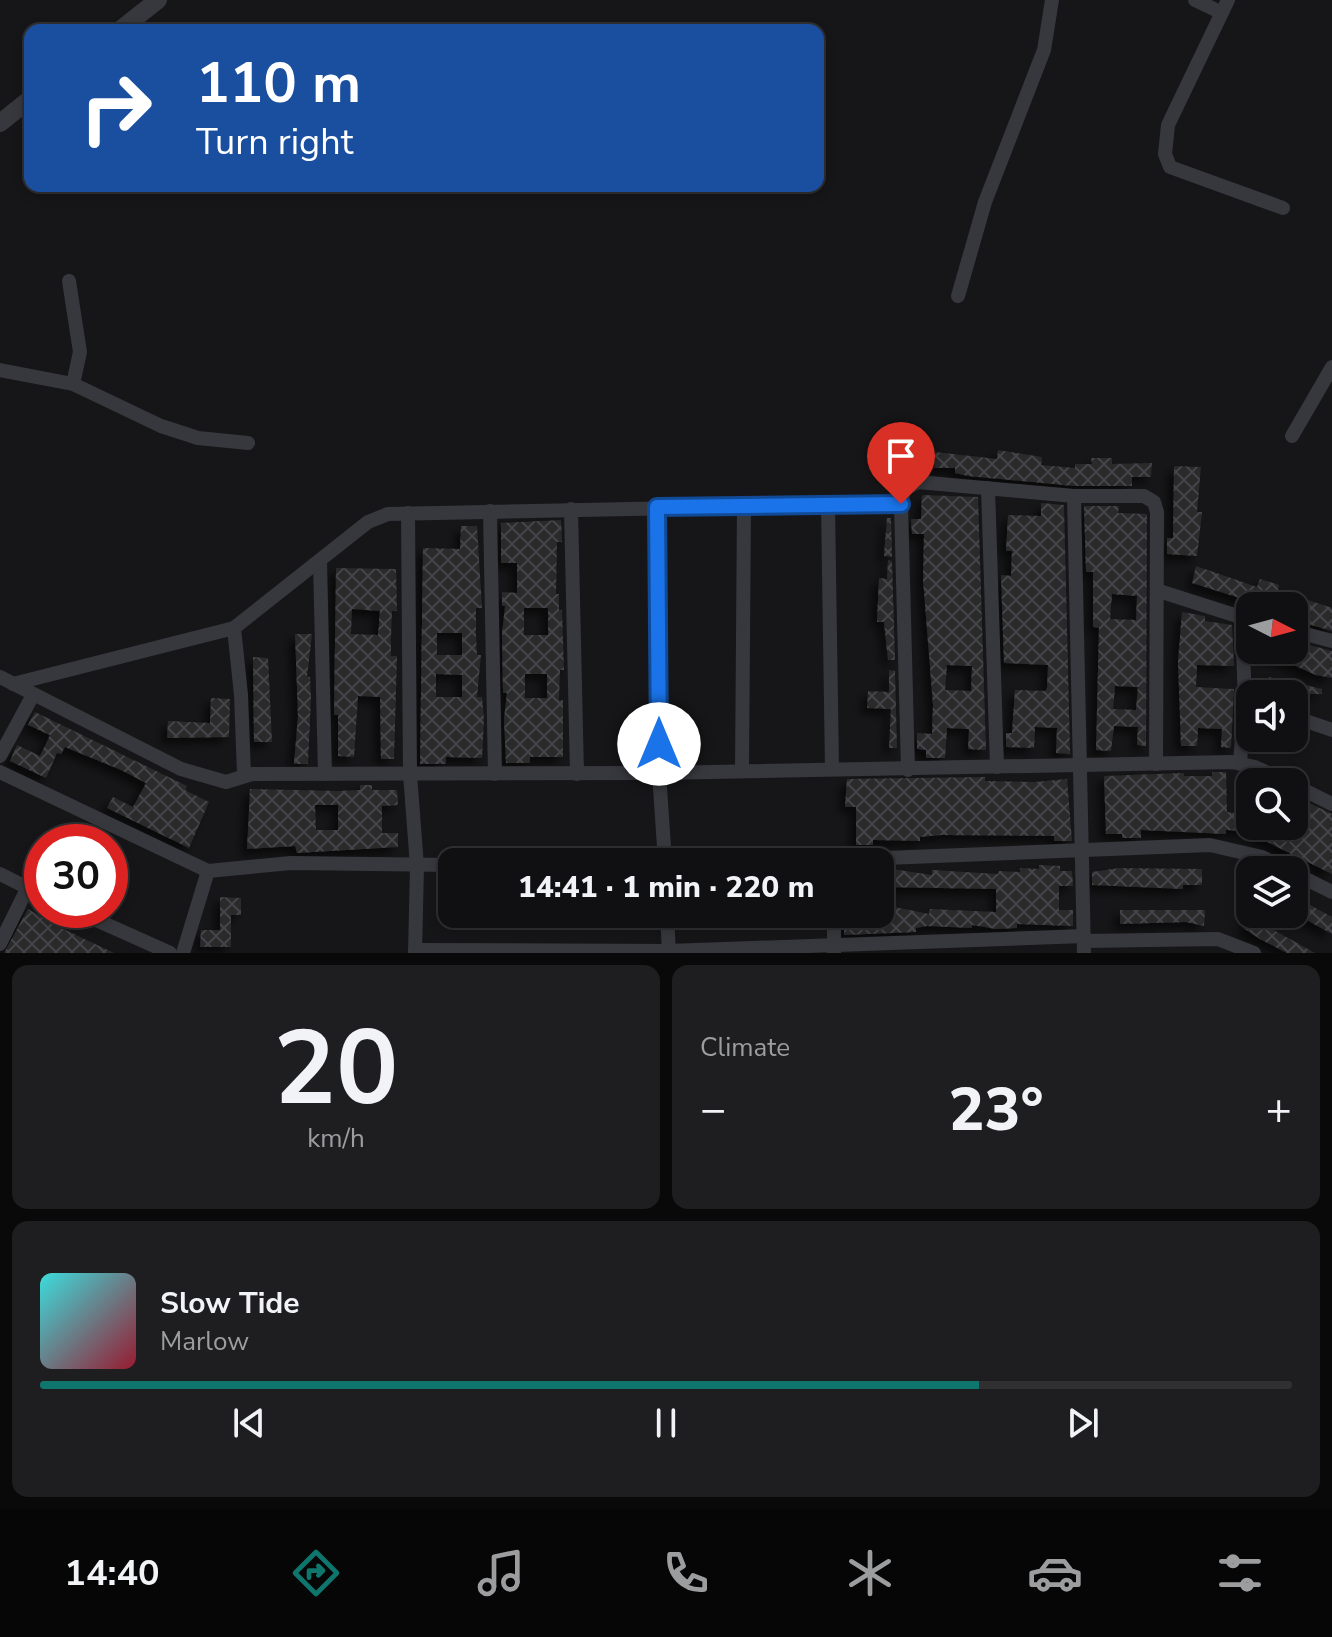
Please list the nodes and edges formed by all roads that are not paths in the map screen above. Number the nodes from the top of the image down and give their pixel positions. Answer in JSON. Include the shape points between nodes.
{"nodes":[{"id":1,"x":158,"y":0,"type":"edge"},
{"id":2,"x":1052,"y":0,"type":"edge"},
{"id":3,"x":1195,"y":0,"type":"edge"},
{"id":4,"x":1224,"y":6,"type":"edge"},
{"id":5,"x":128,"y":24,"type":"edge"},
{"id":6,"x":24,"y":104,"type":"edge"},
{"id":7,"x":0,"y":123,"type":"edge"},
{"id":8,"x":1283,"y":208,"type":"dead end"},
{"id":9,"x":69,"y":281,"type":"dead end"},
{"id":10,"x":958,"y":296,"type":"dead end"},
{"id":11,"x":1332,"y":367,"type":"edge"},
{"id":12,"x":0,"y":370,"type":"edge"},
{"id":13,"x":73,"y":384,"type":"junction"},
{"id":14,"x":1292,"y":436,"type":"dead end"},
{"id":15,"x":248,"y":443,"type":"dead end"},
{"id":16,"x":988,"y":488,"type":"junction"},
{"id":17,"x":1074,"y":496,"type":"junction"},
{"id":18,"x":901,"y":504,"type":"junction"},
{"id":19,"x":744,"y":505,"type":"junction"},
{"id":20,"x":828,"y":505,"type":"junction"},
{"id":21,"x":657,"y":507,"type":"junction"},
{"id":22,"x":571,"y":509,"type":"junction"},
{"id":23,"x":490,"y":511,"type":"junction"},
{"id":24,"x":408,"y":513,"type":"junction"},
{"id":25,"x":320,"y":562,"type":"junction"},
{"id":26,"x":1159,"y":591,"type":"junction"},
{"id":27,"x":1236,"y":616,"type":"edge"},
{"id":28,"x":234,"y":628,"type":"junction"},
{"id":29,"x":1308,"y":635,"type":"edge"},
{"id":30,"x":1332,"y":641,"type":"edge"},
{"id":31,"x":7,"y":680,"type":"edge"},
{"id":32,"x":33,"y":695,"type":"junction"},
{"id":33,"x":1308,"y":722,"type":"edge"},
{"id":34,"x":1332,"y":730,"type":"edge"},
{"id":35,"x":1241,"y":752,"type":"edge"},
{"id":36,"x":0,"y":756,"type":"edge"},
{"id":37,"x":1240,"y":762,"type":"junction"},
{"id":38,"x":1156,"y":764,"type":"junction"},
{"id":39,"x":997,"y":767,"type":"junction"},
{"id":40,"x":1079,"y":767,"type":"junction"},
{"id":41,"x":1254,"y":768,"type":"edge"},
{"id":42,"x":832,"y":769,"type":"junction"},
{"id":43,"x":742,"y":770,"type":"junction"},
{"id":44,"x":908,"y":770,"type":"junction"},
{"id":45,"x":0,"y":772,"type":"edge"},
{"id":46,"x":659,"y":773,"type":"junction"},
{"id":47,"x":244,"y":774,"type":"junction"},
{"id":48,"x":325,"y":774,"type":"junction"},
{"id":49,"x":410,"y":774,"type":"junction"},
{"id":50,"x":495,"y":774,"type":"junction"},
{"id":51,"x":577,"y":774,"type":"junction"},
{"id":52,"x":1308,"y":790,"type":"edge"},
{"id":53,"x":1330,"y":798,"type":"edge"},
{"id":54,"x":664,"y":848,"type":"edge"},
{"id":55,"x":1081,"y":849,"type":"junction"},
{"id":56,"x":1256,"y":856,"type":"edge"},
{"id":57,"x":894,"y":858,"type":"edge"},
{"id":58,"x":438,"y":865,"type":"edge"},
{"id":59,"x":417,"y":866,"type":"junction"},
{"id":60,"x":208,"y":871,"type":"junction"},
{"id":61,"x":0,"y":874,"type":"edge"},
{"id":62,"x":1308,"y":880,"type":"edge"},
{"id":63,"x":24,"y":885,"type":"edge"},
{"id":64,"x":1332,"y":892,"type":"edge"},
{"id":65,"x":24,"y":895,"type":"edge"},
{"id":66,"x":114,"y":928,"type":"edge"},
{"id":67,"x":668,"y":928,"type":"edge"},
{"id":68,"x":834,"y":928,"type":"edge"},
{"id":69,"x":0,"y":944,"type":"edge"},
{"id":70,"x":1084,"y":944,"type":"edge"},
{"id":71,"x":1005,"y":946,"type":"edge"},
{"id":72,"x":920,"y":948,"type":"edge"},
{"id":73,"x":748,"y":949,"type":"edge"},
{"id":74,"x":834,"y":949,"type":"edge"},
{"id":75,"x":415,"y":952,"type":"edge"},
{"id":76,"x":669,"y":952,"type":"edge"},
{"id":77,"x":170,"y":953,"type":"edge"},
{"id":78,"x":183,"y":953,"type":"edge"},
{"id":79,"x":1254,"y":953,"type":"edge"}],
"edges":[{"from":1,"to":5,"type":"street"},
{"from":2,"to":10,"type":"street","via":[[1044,50],[985,202]]},
{"from":3,"to":4,"type":"street"},
{"from":4,"to":8,"type":"street","via":[[1168,125],[1165,154],[1170,167],[1186,175]]},
{"from":6,"to":7,"type":"street"},
{"from":9,"to":13,"type":"street","via":[[80,352]]},
{"from":11,"to":14,"type":"street"},
{"from":12,"to":13,"type":"street"},
{"from":13,"to":15,"type":"street","via":[[161,426],[198,438]]},
{"from":16,"to":17,"type":"street"},
{"from":16,"to":18,"type":"street","via":[[918,482],[904,490]]},
{"from":16,"to":39,"type":"street"},
{"from":17,"to":26,"type":"street","via":[[1144,496],[1154,502]]},
{"from":17,"to":40,"type":"street"},
{"from":18,"to":20,"type":"street"},
{"from":18,"to":44,"type":"street"},
{"from":19,"to":20,"type":"street"},
{"from":19,"to":21,"type":"street"},
{"from":19,"to":43,"type":"street"},
{"from":20,"to":42,"type":"street"},
{"from":21,"to":22,"type":"street"},
{"from":21,"to":46,"type":"street"},
{"from":22,"to":23,"type":"street"},
{"from":22,"to":51,"type":"street"},
{"from":23,"to":24,"type":"street"},
{"from":23,"to":50,"type":"street"},
{"from":24,"to":25,"type":"street","via":[[378,516]]},
{"from":24,"to":49,"type":"street"},
{"from":25,"to":28,"type":"street"},
{"from":25,"to":48,"type":"street"},
{"from":26,"to":27,"type":"street"},
{"from":26,"to":38,"type":"street"},
{"from":28,"to":31,"type":"street"},
{"from":28,"to":47,"type":"street"},
{"from":29,"to":30,"type":"street"},
{"from":31,"to":32,"type":"street"},
{"from":32,"to":36,"type":"street"},
{"from":32,"to":47,"type":"street","via":[[181,769],[226,782]]},
{"from":33,"to":34,"type":"street"},
{"from":35,"to":37,"type":"street"},
{"from":37,"to":38,"type":"street"},
{"from":37,"to":41,"type":"street"},
{"from":38,"to":40,"type":"street"},
{"from":39,"to":40,"type":"street"},
{"from":39,"to":44,"type":"street"},
{"from":40,"to":55,"type":"street"},
{"from":42,"to":43,"type":"street"},
{"from":42,"to":44,"type":"street"},
{"from":43,"to":46,"type":"street"},
{"from":45,"to":60,"type":"street"},
{"from":46,"to":51,"type":"street"},
{"from":46,"to":54,"type":"street"},
{"from":47,"to":48,"type":"street"},
{"from":48,"to":49,"type":"street"},
{"from":49,"to":50,"type":"street"},
{"from":49,"to":59,"type":"street"},
{"from":50,"to":51,"type":"street"},
{"from":52,"to":53,"type":"street"},
{"from":55,"to":56,"type":"street","via":[[1210,845]]},
{"from":55,"to":57,"type":"street"},
{"from":55,"to":70,"type":"street"},
{"from":58,"to":59,"type":"street"},
{"from":59,"to":60,"type":"street","via":[[291,863]]},
{"from":59,"to":75,"type":"street"},
{"from":60,"to":78,"type":"street"},
{"from":61,"to":63,"type":"street"},
{"from":62,"to":64,"type":"street"},
{"from":65,"to":69,"type":"street"},
{"from":66,"to":77,"type":"street"},
{"from":67,"to":76,"type":"street"},
{"from":68,"to":74,"type":"street"},
{"from":70,"to":71,"type":"street"},
{"from":70,"to":79,"type":"street","via":[[1218,939]]},
{"from":71,"to":72,"type":"street"},
{"from":72,"to":74,"type":"street"},
{"from":73,"to":74,"type":"street"},
{"from":73,"to":76,"type":"street"},
{"from":75,"to":76,"type":"street"}]}
